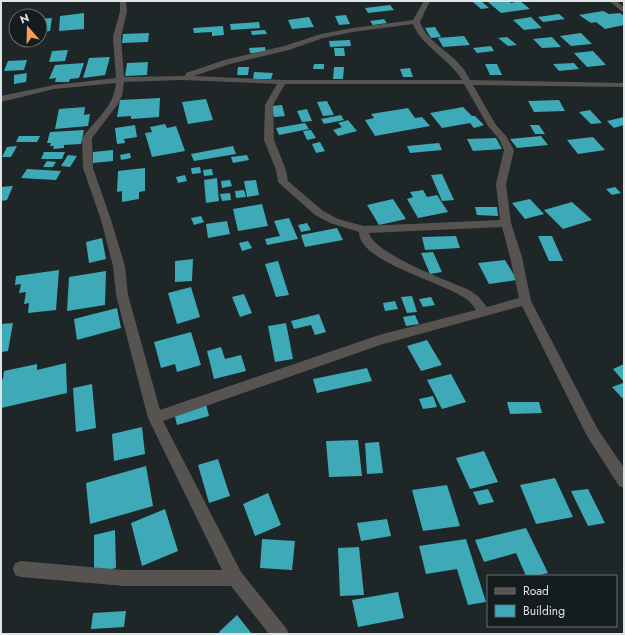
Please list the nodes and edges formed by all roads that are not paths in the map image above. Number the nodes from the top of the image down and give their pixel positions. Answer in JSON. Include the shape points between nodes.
{"nodes":[{"id":1,"x":123,"y":1,"type":"edge"},
{"id":2,"x":427,"y":1,"type":"edge"},
{"id":3,"x":612,"y":1,"type":"edge"},
{"id":4,"x":624,"y":11,"type":"edge"},
{"id":5,"x":416,"y":22,"type":"junction"},
{"id":6,"x":182,"y":78,"type":"junction"},
{"id":7,"x":121,"y":80,"type":"junction"},
{"id":8,"x":282,"y":82,"type":"junction"},
{"id":9,"x":468,"y":82,"type":"junction"},
{"id":10,"x":624,"y":85,"type":"edge"},
{"id":11,"x":1,"y":99,"type":"edge"},
{"id":12,"x":506,"y":223,"type":"junction"},
{"id":13,"x":364,"y":230,"type":"junction"},
{"id":14,"x":525,"y":301,"type":"junction"},
{"id":15,"x":484,"y":312,"type":"junction"},
{"id":16,"x":155,"y":418,"type":"junction"},
{"id":17,"x":624,"y":481,"type":"edge"},
{"id":18,"x":21,"y":569,"type":"dead end"},
{"id":19,"x":235,"y":578,"type":"junction"},
{"id":20,"x":280,"y":634,"type":"edge"}],
"edges":[{"from":1,"to":7,"type":"street","via":[[124,16],[117,34]]},
{"from":2,"to":5,"type":"street"},
{"from":3,"to":4,"type":"street"},
{"from":5,"to":6,"type":"street","via":[[321,36],[286,48],[227,62]]},
{"from":5,"to":9,"type":"street","via":[[419,31],[452,61]]},
{"from":6,"to":7,"type":"street"},
{"from":6,"to":8,"type":"street"},
{"from":7,"to":11,"type":"street","via":[[42,89]]},
{"from":7,"to":16,"type":"street","via":[[114,105],[87,138],[86,153],[88,168],[117,258],[122,295]]},
{"from":8,"to":9,"type":"street"},
{"from":8,"to":13,"type":"street","via":[[268,105],[268,112],[269,140],[283,182],[319,213],[334,221]]},
{"from":9,"to":10,"type":"street"},
{"from":9,"to":12,"type":"street","via":[[492,126],[503,138],[509,150],[501,184]]},
{"from":12,"to":13,"type":"street"},
{"from":12,"to":14,"type":"street"},
{"from":13,"to":15,"type":"street","via":[[364,236],[370,243],[390,259],[466,293]]},
{"from":14,"to":15,"type":"street"},
{"from":14,"to":17,"type":"street","via":[[592,432]]},
{"from":15,"to":16,"type":"street","via":[[379,340]]},
{"from":16,"to":19,"type":"street"},
{"from":18,"to":19,"type":"street","via":[[124,578]]},
{"from":19,"to":20,"type":"street"}]}
